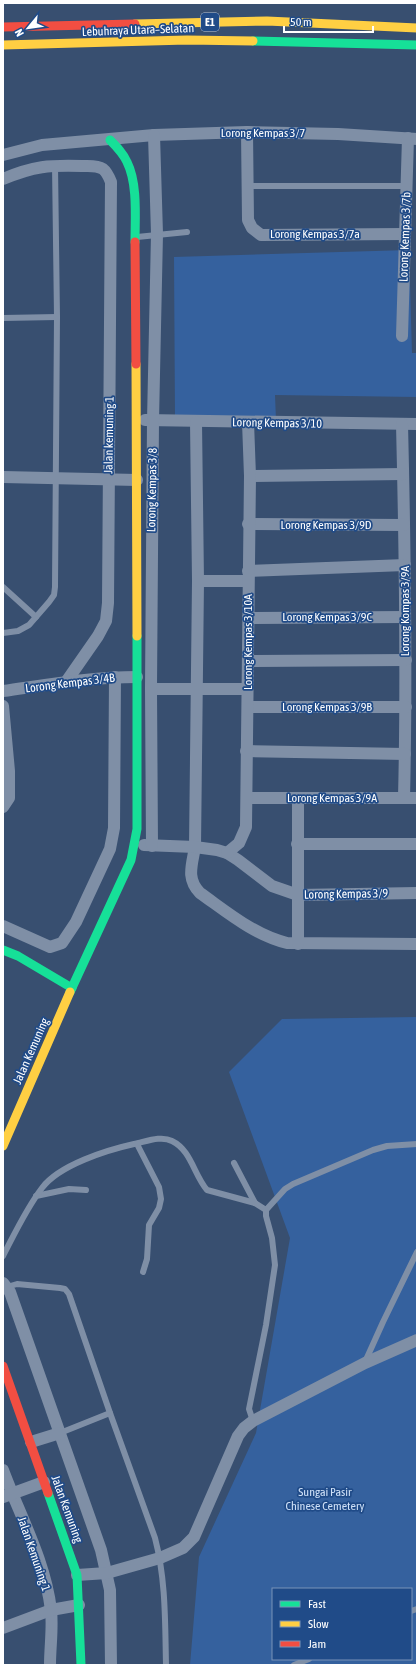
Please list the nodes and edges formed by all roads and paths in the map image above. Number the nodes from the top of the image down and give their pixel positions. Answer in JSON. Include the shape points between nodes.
{"nodes":[{"id":1,"x":3,"y":27,"type":"edge"},
{"id":2,"x":417,"y":28,"type":"edge"},
{"id":3,"x":3,"y":45,"type":"edge"},
{"id":4,"x":417,"y":45,"type":"edge"},
{"id":5,"x":248,"y":132,"type":"junction"},
{"id":6,"x":154,"y":135,"type":"junction"},
{"id":7,"x":413,"y":138,"type":"edge"},
{"id":8,"x":110,"y":140,"type":"junction"},
{"id":9,"x":3,"y":155,"type":"edge"},
{"id":10,"x":55,"y":165,"type":"junction"},
{"id":11,"x":3,"y":179,"type":"edge"},
{"id":12,"x":248,"y":186,"type":"junction"},
{"id":13,"x":406,"y":186,"type":"junction"},
{"id":14,"x":187,"y":232,"type":"dead end"},
{"id":15,"x":157,"y":234,"type":"junction"},
{"id":16,"x":404,"y":234,"type":"junction"},
{"id":17,"x":136,"y":237,"type":"junction"},
{"id":18,"x":57,"y":317,"type":"junction"},
{"id":19,"x":3,"y":318,"type":"edge"},
{"id":20,"x":402,"y":336,"type":"dead end"},
{"id":21,"x":136,"y":420,"type":"junction"},
{"id":22,"x":153,"y":421,"type":"junction"},
{"id":23,"x":196,"y":422,"type":"junction"},
{"id":24,"x":248,"y":422,"type":"junction"},
{"id":25,"x":402,"y":424,"type":"junction"},
{"id":26,"x":417,"y":424,"type":"edge"},
{"id":27,"x":403,"y":474,"type":"junction"},
{"id":28,"x":250,"y":476,"type":"junction"},
{"id":29,"x":3,"y":477,"type":"edge"},
{"id":30,"x":57,"y":478,"type":"junction"},
{"id":31,"x":108,"y":480,"type":"junction"},
{"id":32,"x":137,"y":480,"type":"junction"},
{"id":33,"x":248,"y":524,"type":"junction"},
{"id":34,"x":404,"y":525,"type":"junction"},
{"id":35,"x":405,"y":565,"type":"junction"},
{"id":36,"x":248,"y":576,"type":"junction"},
{"id":37,"x":198,"y":581,"type":"junction"},
{"id":38,"x":3,"y":587,"type":"edge"},
{"id":39,"x":36,"y":617,"type":"junction"},
{"id":40,"x":405,"y":617,"type":"junction"},
{"id":41,"x":248,"y":618,"type":"junction"},
{"id":42,"x":3,"y":633,"type":"edge"},
{"id":43,"x":406,"y":660,"type":"junction"},
{"id":44,"x":248,"y":661,"type":"junction"},
{"id":45,"x":115,"y":677,"type":"junction"},
{"id":46,"x":137,"y":677,"type":"junction"},
{"id":47,"x":66,"y":682,"type":"junction"},
{"id":48,"x":151,"y":689,"type":"junction"},
{"id":49,"x":196,"y":689,"type":"junction"},
{"id":50,"x":247,"y":689,"type":"junction"},
{"id":51,"x":3,"y":691,"type":"edge"},
{"id":52,"x":3,"y":706,"type":"edge"},
{"id":53,"x":248,"y":707,"type":"junction"},
{"id":54,"x":406,"y":707,"type":"junction"},
{"id":55,"x":246,"y":751,"type":"junction"},
{"id":56,"x":405,"y":754,"type":"junction"},
{"id":57,"x":247,"y":798,"type":"junction"},
{"id":58,"x":404,"y":798,"type":"junction"},
{"id":59,"x":417,"y":798,"type":"edge"},
{"id":60,"x":298,"y":799,"type":"junction"},
{"id":61,"x":3,"y":807,"type":"edge"},
{"id":62,"x":297,"y":844,"type":"junction"},
{"id":63,"x":417,"y":844,"type":"edge"},
{"id":64,"x":135,"y":845,"type":"junction"},
{"id":65,"x":152,"y":846,"type":"junction"},
{"id":66,"x":194,"y":847,"type":"junction"},
{"id":67,"x":227,"y":853,"type":"junction"},
{"id":68,"x":417,"y":893,"type":"edge"},
{"id":69,"x":298,"y":895,"type":"junction"},
{"id":70,"x":3,"y":926,"type":"edge"},
{"id":71,"x":298,"y":944,"type":"junction"},
{"id":72,"x":417,"y":944,"type":"edge"},
{"id":73,"x":3,"y":950,"type":"edge"},
{"id":74,"x":72,"y":988,"type":"junction"},
{"id":75,"x":137,"y":1144,"type":"junction"},
{"id":76,"x":417,"y":1144,"type":"edge"},
{"id":77,"x":3,"y":1146,"type":"edge"},
{"id":78,"x":234,"y":1164,"type":"dead end"},
{"id":79,"x":86,"y":1190,"type":"dead end"},
{"id":80,"x":36,"y":1196,"type":"junction"},
{"id":81,"x":254,"y":1203,"type":"junction"},
{"id":82,"x":266,"y":1210,"type":"junction"},
{"id":83,"x":417,"y":1252,"type":"edge"},
{"id":84,"x":3,"y":1256,"type":"edge"},
{"id":85,"x":143,"y":1272,"type":"dead end"},
{"id":86,"x":5,"y":1285,"type":"edge"},
{"id":87,"x":417,"y":1340,"type":"edge"},
{"id":88,"x":365,"y":1363,"type":"junction"},
{"id":89,"x":3,"y":1368,"type":"edge"},
{"id":90,"x":110,"y":1414,"type":"junction"},
{"id":91,"x":253,"y":1421,"type":"junction"},
{"id":92,"x":60,"y":1433,"type":"junction"},
{"id":93,"x":30,"y":1442,"type":"junction"},
{"id":94,"x":3,"y":1470,"type":"edge"},
{"id":95,"x":44,"y":1482,"type":"junction"},
{"id":96,"x":7,"y":1495,"type":"edge"},
{"id":97,"x":160,"y":1558,"type":"junction"},
{"id":98,"x":107,"y":1573,"type":"junction"},
{"id":99,"x":77,"y":1575,"type":"junction"},
{"id":100,"x":79,"y":1605,"type":"junction"},
{"id":101,"x":51,"y":1610,"type":"junction"},
{"id":102,"x":3,"y":1628,"type":"edge"},
{"id":103,"x":306,"y":1660,"type":"edge"},
{"id":104,"x":50,"y":1665,"type":"edge"},
{"id":105,"x":81,"y":1665,"type":"edge"},
{"id":106,"x":111,"y":1665,"type":"edge"},
{"id":107,"x":166,"y":1665,"type":"edge"},
{"id":108,"x":294,"y":1665,"type":"edge"}],
"edges":[{"from":1,"to":2,"type":"main road","name":"Lebuhraya Utara–Selatan","number":"E1","via":[[268,21]]},
{"from":3,"to":4,"type":"main road","name":"Lebuhraya Utara–Selatan","number":"E1","via":[[282,40]]},
{"from":5,"to":6,"type":"street","name":"Lorong Kempas 3/7"},
{"from":5,"to":7,"type":"street","name":"Lorong Kempas 3/7"},
{"from":5,"to":12,"type":"street","name":"Lorong Kempas 3/7a"},
{"from":6,"to":8,"type":"street","name":"Lorong Kempas 3/7"},
{"from":6,"to":15,"type":"street","name":"Lorong Kempas 3/8"},
{"from":7,"to":13,"type":"street","name":"Lorong Kempas 3/7b"},
{"from":8,"to":9,"type":"street","name":"Lorong Kempas 3/7","via":[[42,145]]},
{"from":8,"to":17,"type":"main road","name":"Jalan Kemuning","via":[[126,157],[131,170]]},
{"from":10,"to":11,"type":"street","via":[[42,166]]},
{"from":10,"to":18,"type":"lane"},
{"from":10,"to":31,"type":"street","name":"Jalan kemuning 1","via":[[98,166],[104,170],[111,182]]},
{"from":12,"to":13,"type":"lane"},
{"from":12,"to":16,"type":"street","name":"Lorong Kempas 3/7a","via":[[248,220],[252,228],[261,235]]},
{"from":13,"to":16,"type":"street","name":"Lorong Kempas 3/7b"},
{"from":14,"to":15,"type":"lane"},
{"from":15,"to":17,"type":"lane"},
{"from":15,"to":22,"type":"street","name":"Lorong Kempas 3/8"},
{"from":16,"to":20,"type":"street","name":"Lorong Kempas 3/7b"},
{"from":17,"to":21,"type":"main road","name":"Jalan Kemuning"},
{"from":18,"to":19,"type":"lane"},
{"from":18,"to":30,"type":"lane"},
{"from":21,"to":22,"type":"street","name":"Lorong Kempas 3/10"},
{"from":21,"to":32,"type":"main road","name":"Jalan Kemuning"},
{"from":22,"to":23,"type":"street","name":"Lorong Kempas 3/10"},
{"from":22,"to":48,"type":"street","name":"Lorong Kempas 3/8"},
{"from":23,"to":24,"type":"street","name":"Lorong Kempas 3/10"},
{"from":23,"to":37,"type":"street"},
{"from":24,"to":25,"type":"street","name":"Lorong Kempas 3/10"},
{"from":24,"to":28,"type":"street","name":"Lorong Kempas 3/10A"},
{"from":25,"to":26,"type":"street","name":"Lorong Kempas 3/10"},
{"from":25,"to":27,"type":"street","name":"Lorong Kompas 3/9A"},
{"from":27,"to":28,"type":"street"},
{"from":27,"to":34,"type":"street","name":"Lorong Kompas 3/9A"},
{"from":28,"to":33,"type":"street","name":"Lorong Kempas 3/10A"},
{"from":29,"to":30,"type":"street"},
{"from":30,"to":31,"type":"street"},
{"from":30,"to":39,"type":"lane","via":[[54,595]]},
{"from":31,"to":32,"type":"street"},
{"from":31,"to":47,"type":"street","name":"Jalan kemuning 1","via":[[106,621]]},
{"from":32,"to":46,"type":"main road","name":"Jalan Kemuning"},
{"from":33,"to":34,"type":"street","name":"Lorong Kempas 3/9D"},
{"from":33,"to":36,"type":"street","name":"Lorong Kempas 3/10A"},
{"from":34,"to":35,"type":"street","name":"Lorong Kompas 3/9A"},
{"from":35,"to":36,"type":"street"},
{"from":35,"to":40,"type":"street","name":"Lorong Kompas 3/9A"},
{"from":36,"to":37,"type":"street"},
{"from":36,"to":41,"type":"street","name":"Lorong Kempas 3/10A"},
{"from":37,"to":49,"type":"street"},
{"from":38,"to":39,"type":"lane"},
{"from":39,"to":42,"type":"lane","via":[[24,628]]},
{"from":40,"to":41,"type":"street","name":"Lorong Kempas 3/9C"},
{"from":40,"to":43,"type":"street","name":"Lorong Kompas 3/9A"},
{"from":41,"to":44,"type":"street","name":"Lorong Kempas 3/10A"},
{"from":43,"to":44,"type":"street"},
{"from":43,"to":54,"type":"street","name":"Lorong Kompas 3/9A"},
{"from":44,"to":50,"type":"street","name":"Lorong Kempas 3/10A"},
{"from":45,"to":46,"type":"street","name":"Lorong Kempas 3/4B"},
{"from":45,"to":47,"type":"street","name":"Lorong Kempas 3/4B"},
{"from":45,"to":70,"type":"street","via":[[114,828],[110,849],[76,922],[62,943],[50,947]]},
{"from":46,"to":64,"type":"main road","name":"Jalan Kemuning"},
{"from":47,"to":51,"type":"street","name":"Lorong Kempas 3/4B"},
{"from":48,"to":49,"type":"street"},
{"from":48,"to":65,"type":"street","name":"Lorong Kempas 3/8"},
{"from":49,"to":50,"type":"street"},
{"from":49,"to":66,"type":"street"},
{"from":50,"to":53,"type":"street","name":"Lorong Kempas 3/10A"},
{"from":52,"to":61,"type":"street","via":[[9,798]]},
{"from":53,"to":54,"type":"street","name":"Lorong Kempas 3/9B"},
{"from":53,"to":55,"type":"street","name":"Lorong Kempas 3/10A"},
{"from":54,"to":56,"type":"street","name":"Lorong Kompas 3/9A"},
{"from":55,"to":56,"type":"street"},
{"from":55,"to":57,"type":"street","name":"Lorong Kempas 3/10A"},
{"from":56,"to":58,"type":"street","name":"Lorong Kompas 3/9A"},
{"from":57,"to":60,"type":"street","name":"Lorong Kempas 3/9A"},
{"from":57,"to":67,"type":"street","name":"Lorong Kempas 3/10A","via":[[243,838],[240,844]]},
{"from":58,"to":59,"type":"street","name":"Lorong Kempas 3/9A"},
{"from":58,"to":60,"type":"street","name":"Lorong Kempas 3/9A"},
{"from":60,"to":62,"type":"street"},
{"from":62,"to":63,"type":"street"},
{"from":62,"to":69,"type":"street"},
{"from":64,"to":65,"type":"street","name":"Lorong Kempas 3/9"},
{"from":64,"to":74,"type":"main road","name":"Jalan Kemuning","via":[[131,860]]},
{"from":65,"to":66,"type":"street","name":"Lorong Kempas 3/9"},
{"from":66,"to":67,"type":"street","name":"Lorong Kempas 3/9"},
{"from":66,"to":71,"type":"street","via":[[191,878],[193,886],[200,893],[270,939]]},
{"from":67,"to":69,"type":"street","name":"Lorong Kempas 3/9","via":[[272,886]]},
{"from":68,"to":69,"type":"street","name":"Lorong Kempas 3/9"},
{"from":69,"to":71,"type":"street"},
{"from":71,"to":72,"type":"street"},
{"from":73,"to":74,"type":"main road"},
{"from":74,"to":77,"type":"main road","name":"Jalan Kemuning"},
{"from":75,"to":80,"type":"lane","via":[[106,1151],[65,1169],[42,1187]]},
{"from":75,"to":81,"type":"lane","via":[[159,1139],[171,1140],[189,1158],[207,1190]]},
{"from":75,"to":85,"type":"lane","via":[[159,1186],[161,1199],[149,1225],[147,1259]]},
{"from":76,"to":82,"type":"lane","via":[[387,1146],[373,1150],[293,1184],[281,1192]]},
{"from":78,"to":81,"type":"lane"},
{"from":79,"to":80,"type":"lane","via":[[69,1189]]},
{"from":80,"to":84,"type":"lane"},
{"from":81,"to":82,"type":"lane"},
{"from":82,"to":91,"type":"lane","via":[[274,1265],[266,1325],[249,1409]]},
{"from":83,"to":88,"type":"lane"},
{"from":86,"to":90,"type":"lane","via":[[65,1289],[69,1294]]},
{"from":86,"to":92,"type":"street"},
{"from":87,"to":88,"type":"street"},
{"from":88,"to":91,"type":"street"},
{"from":89,"to":93,"type":"main road","name":"Jalan Kemuning"},
{"from":90,"to":92,"type":"lane"},
{"from":90,"to":97,"type":"lane"},
{"from":91,"to":97,"type":"street","via":[[238,1436],[194,1537],[184,1548]]},
{"from":92,"to":93,"type":"street"},
{"from":92,"to":98,"type":"street"},
{"from":93,"to":95,"type":"main road","name":"Jalan Kemuning"},
{"from":94,"to":96,"type":"street","name":"Jalan Kemuning 1"},
{"from":95,"to":96,"type":"street"},
{"from":95,"to":99,"type":"main road","name":"Jalan Kemuning"},
{"from":96,"to":101,"type":"street","name":"Jalan Kemuning 1","via":[[31,1538]]},
{"from":97,"to":98,"type":"street"},
{"from":97,"to":107,"type":"lane"},
{"from":98,"to":99,"type":"street"},
{"from":98,"to":106,"type":"street","via":[[110,1590]]},
{"from":99,"to":100,"type":"main road","name":"Jalan Kemuning"},
{"from":100,"to":101,"type":"street"},
{"from":100,"to":105,"type":"main road","name":"Jalan Kemuning"},
{"from":101,"to":102,"type":"street"},
{"from":101,"to":104,"type":"street","name":"Jalan Kemuning 1"},
{"from":103,"to":108,"type":"lane"}]}
